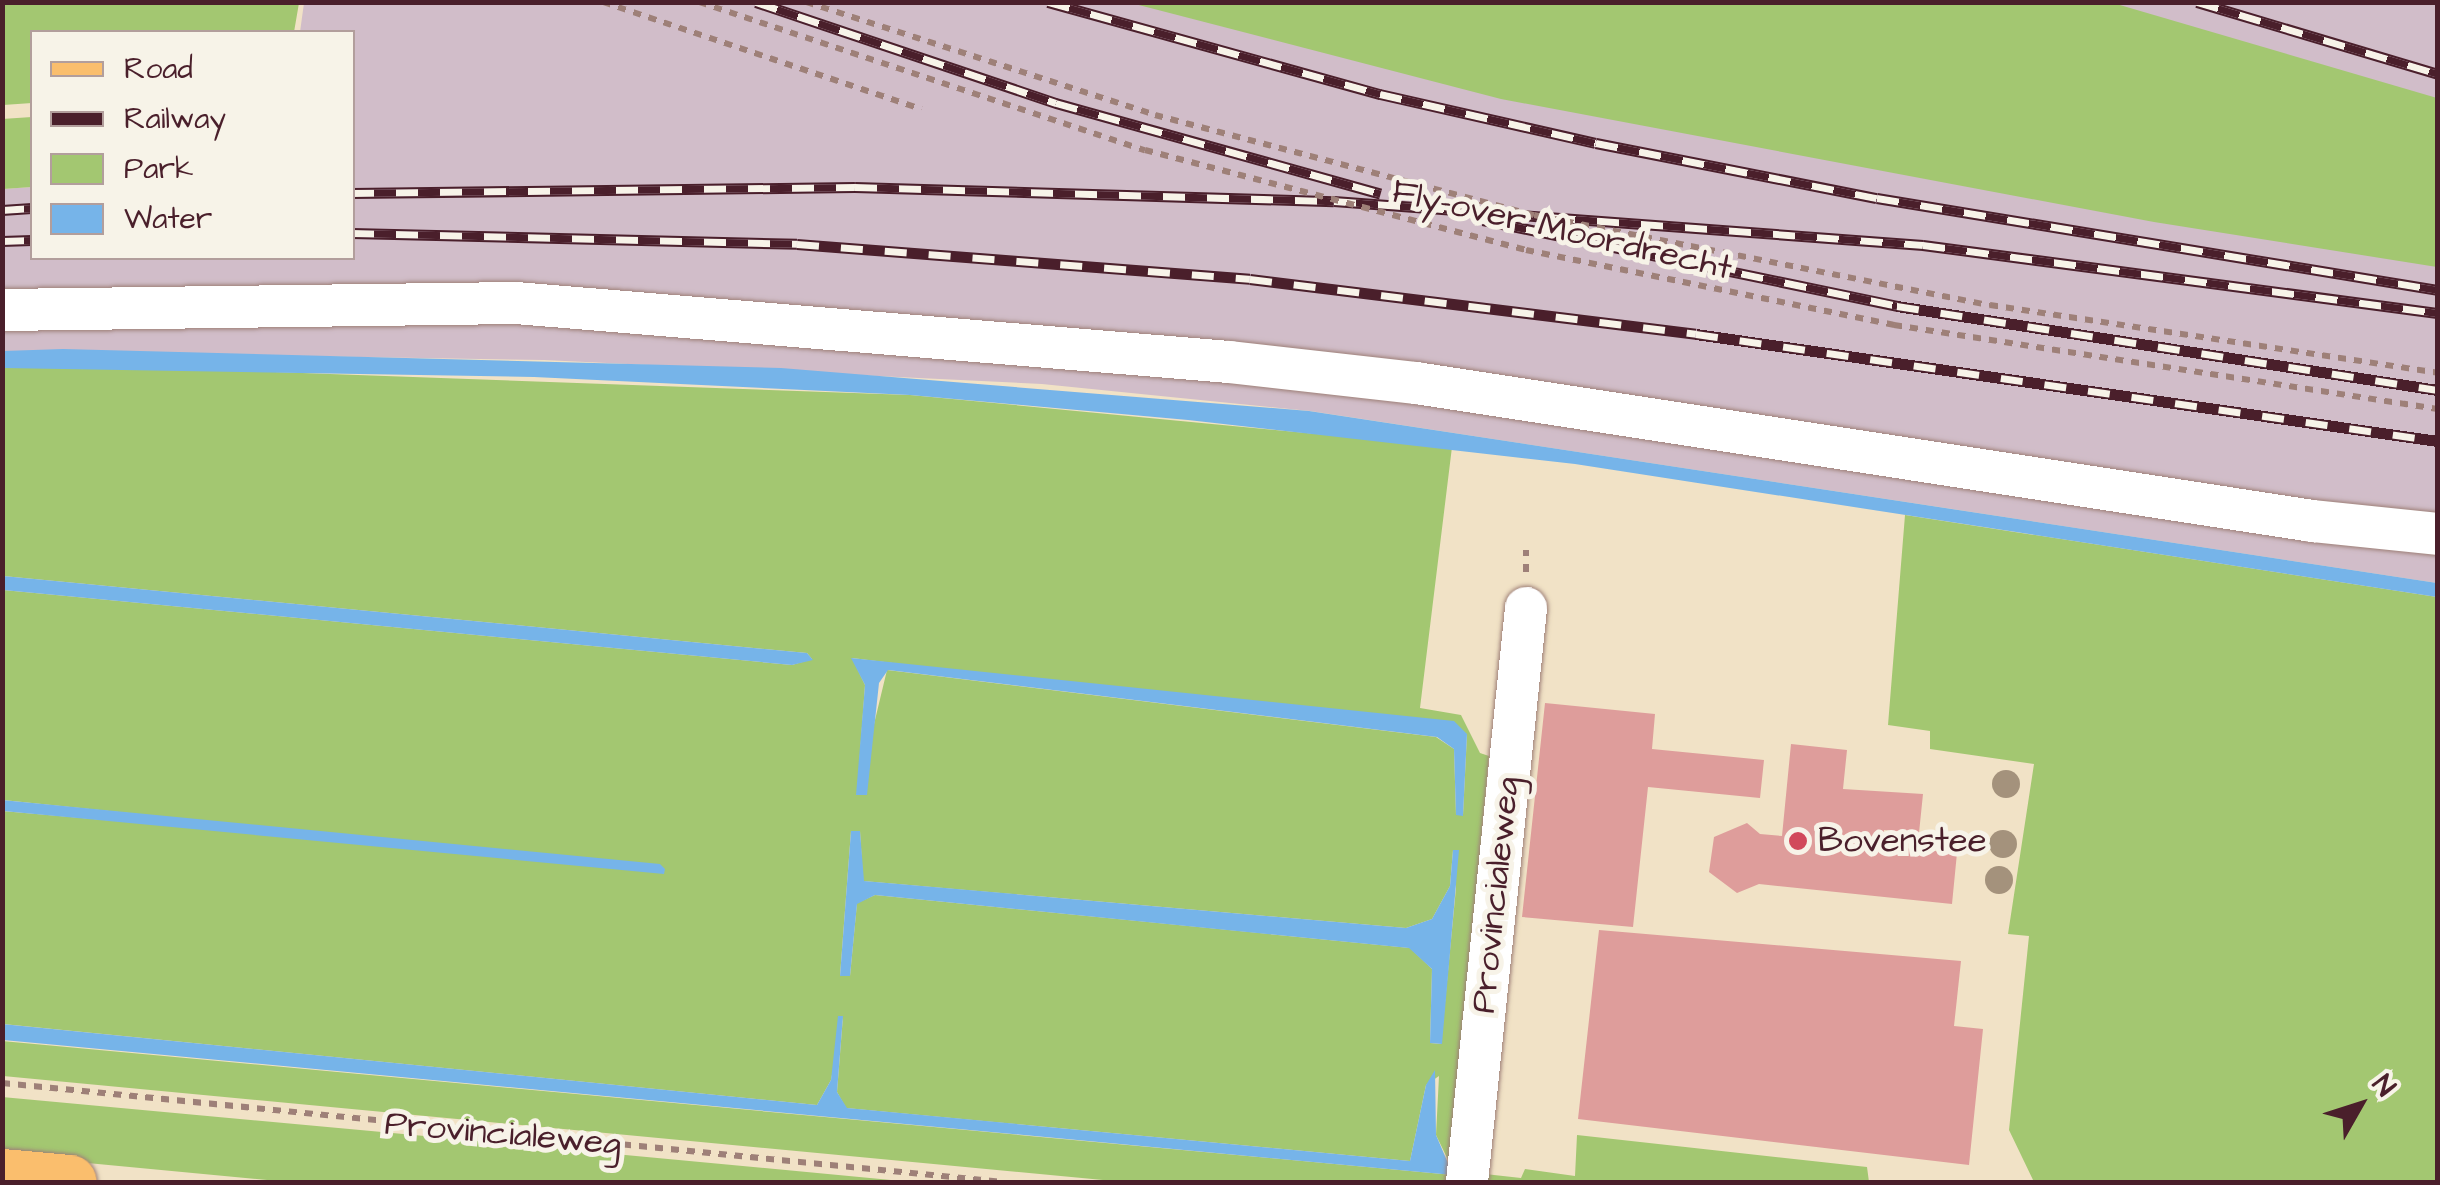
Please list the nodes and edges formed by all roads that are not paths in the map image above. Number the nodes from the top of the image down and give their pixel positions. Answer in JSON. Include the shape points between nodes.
{"nodes":[{"id":1,"x":2,"y":310,"type":"edge"},
{"id":2,"x":2438,"y":534,"type":"edge"},
{"id":3,"x":1526,"y":608,"type":"dead end"},
{"id":4,"x":2,"y":1176,"type":"edge"},
{"id":5,"x":69,"y":1182,"type":"edge"},
{"id":6,"x":1467,"y":1182,"type":"edge"}],
"edges":[{"from":1,"to":2,"type":"lane","via":[[516,303],[1229,362],[1416,382],[2312,521]]},
{"from":3,"to":6,"type":"lane","name":"Provincialeweg"},
{"from":4,"to":5,"type":"main road"}]}
